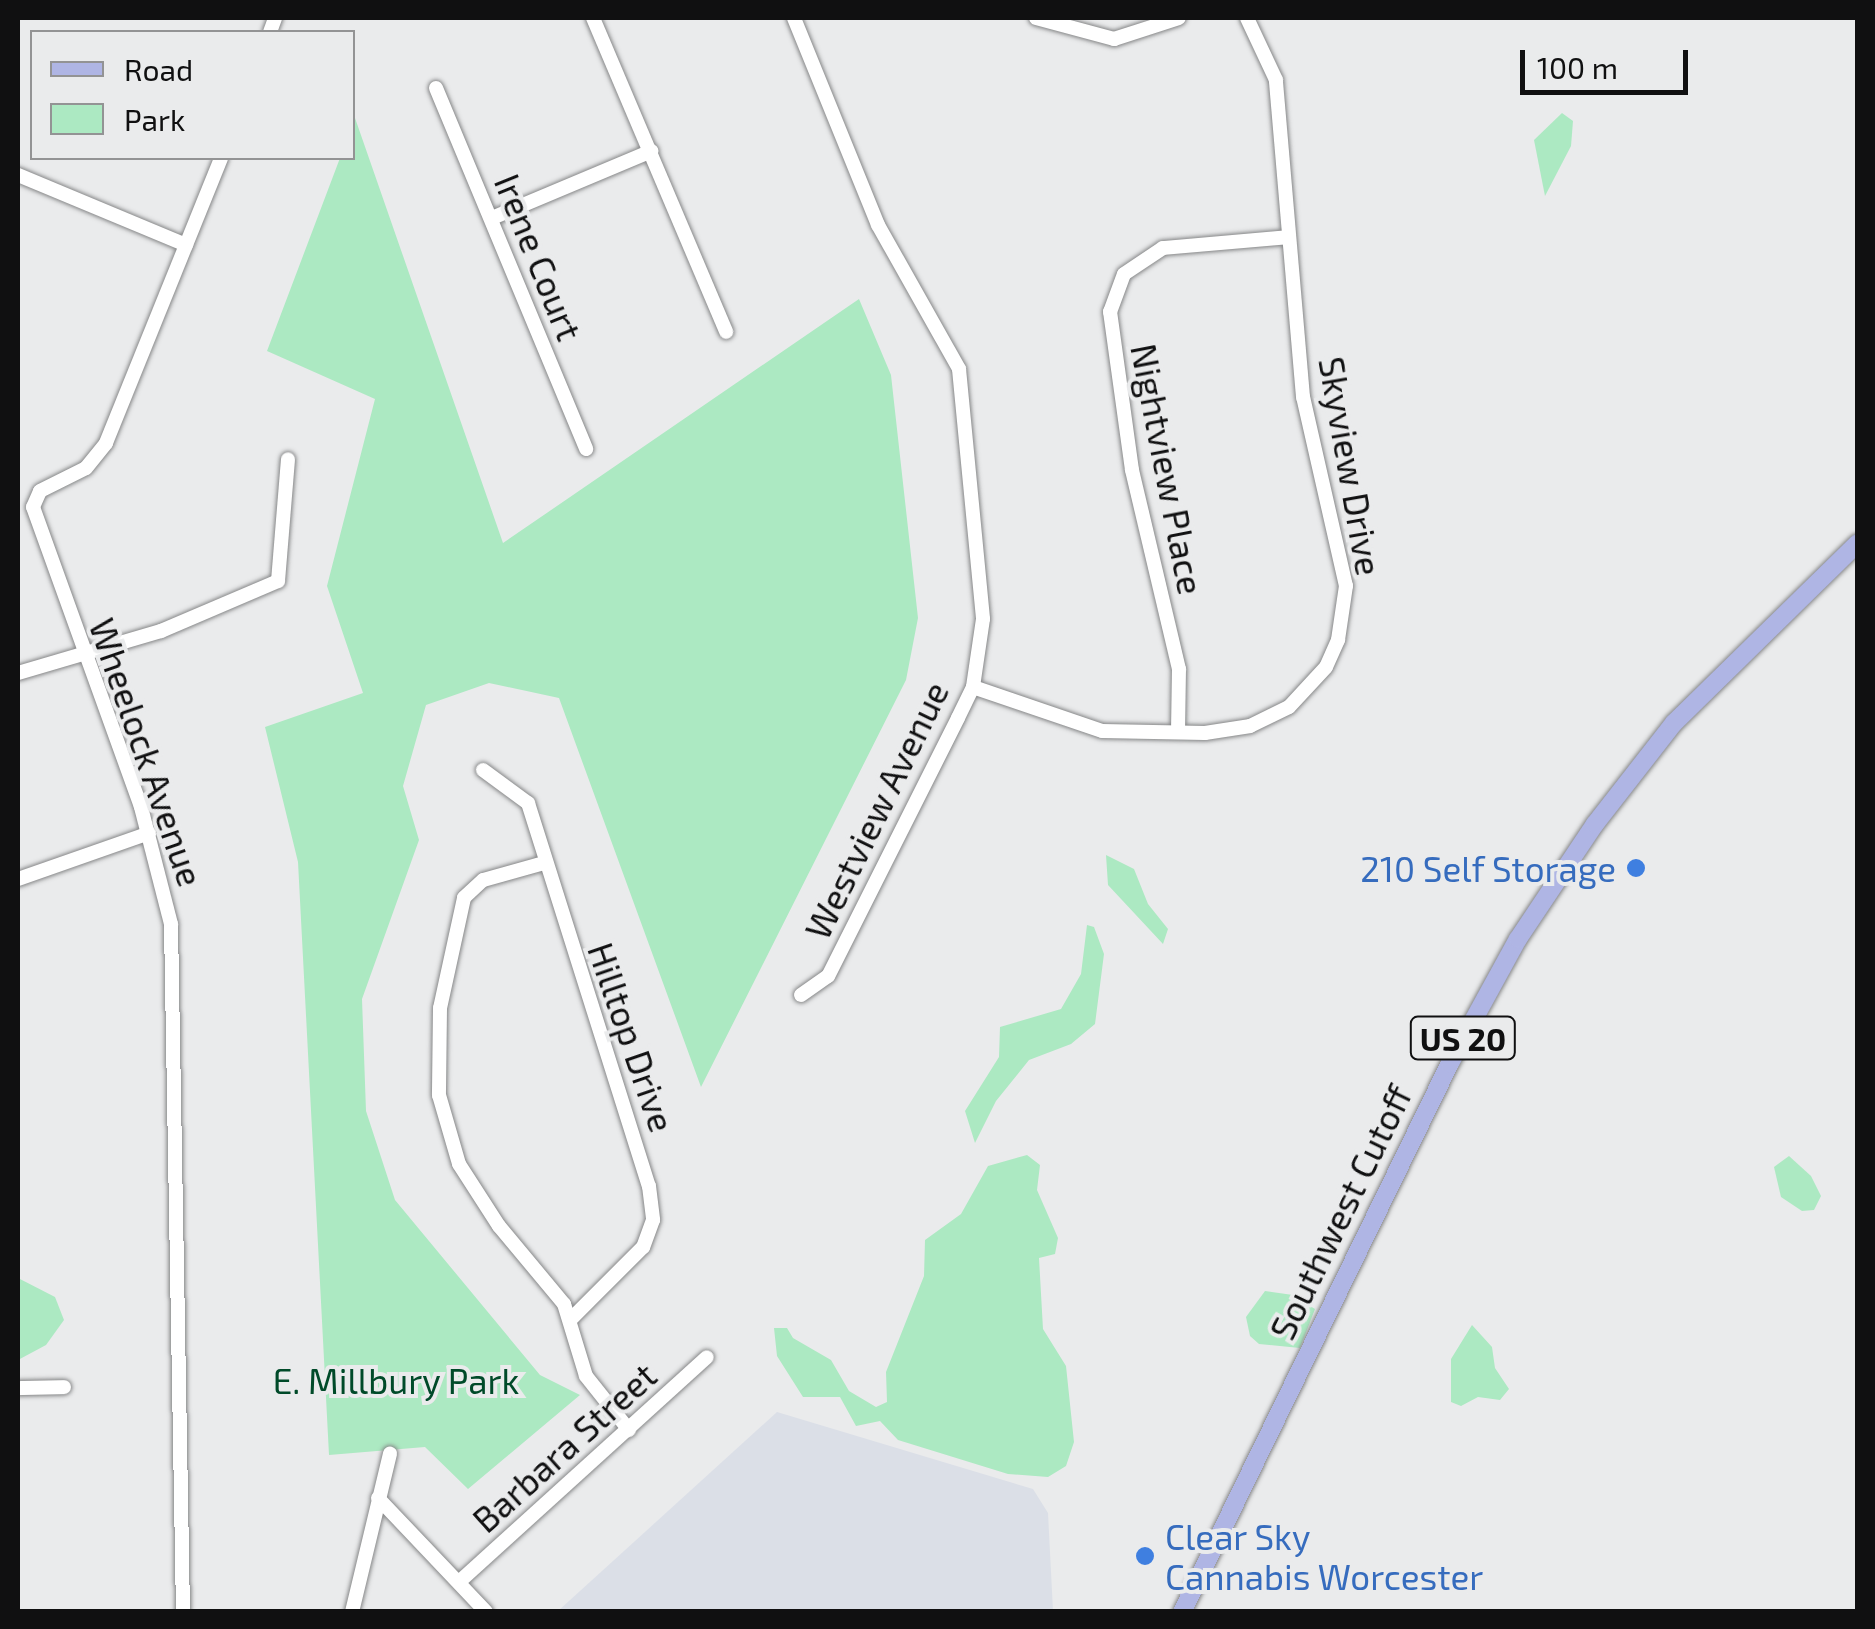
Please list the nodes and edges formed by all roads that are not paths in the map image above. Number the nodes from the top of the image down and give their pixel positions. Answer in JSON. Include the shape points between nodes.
{"nodes":[{"id":1,"x":593,"y":18,"type":"edge"},
{"id":2,"x":794,"y":18,"type":"edge"},
{"id":3,"x":1036,"y":18,"type":"edge"},
{"id":4,"x":1179,"y":18,"type":"edge"},
{"id":5,"x":1247,"y":18,"type":"edge"},
{"id":6,"x":436,"y":88,"type":"dead end"},
{"id":7,"x":651,"y":151,"type":"junction"},
{"id":8,"x":221,"y":160,"type":"edge"},
{"id":9,"x":18,"y":176,"type":"edge"},
{"id":10,"x":492,"y":218,"type":"junction"},
{"id":11,"x":1290,"y":237,"type":"junction"},
{"id":12,"x":186,"y":246,"type":"junction"},
{"id":13,"x":726,"y":332,"type":"dead end"},
{"id":14,"x":586,"y":449,"type":"dead end"},
{"id":15,"x":288,"y":459,"type":"dead end"},
{"id":16,"x":1858,"y":542,"type":"edge"},
{"id":17,"x":85,"y":655,"type":"junction"},
{"id":18,"x":18,"y":672,"type":"edge"},
{"id":19,"x":973,"y":686,"type":"junction"},
{"id":20,"x":1178,"y":732,"type":"junction"},
{"id":21,"x":483,"y":770,"type":"dead end"},
{"id":22,"x":149,"y":832,"type":"junction"},
{"id":23,"x":544,"y":863,"type":"junction"},
{"id":24,"x":18,"y":879,"type":"edge"},
{"id":25,"x":801,"y":995,"type":"dead end"},
{"id":26,"x":572,"y":1318,"type":"junction"},
{"id":27,"x":708,"y":1357,"type":"dead end"},
{"id":28,"x":64,"y":1387,"type":"dead end"},
{"id":29,"x":18,"y":1388,"type":"edge"},
{"id":30,"x":629,"y":1430,"type":"junction"},
{"id":31,"x":390,"y":1454,"type":"dead end"},
{"id":32,"x":378,"y":1498,"type":"junction"},
{"id":33,"x":460,"y":1581,"type":"junction"},
{"id":34,"x":184,"y":1612,"type":"edge"},
{"id":35,"x":352,"y":1612,"type":"edge"},
{"id":36,"x":486,"y":1612,"type":"edge"},
{"id":37,"x":1182,"y":1612,"type":"edge"}],
"edges":[{"from":1,"to":7,"type":"street"},
{"from":2,"to":19,"type":"street","name":"Westview Avenue","via":[[878,225],[959,370],[983,619]]},
{"from":3,"to":4,"type":"street","via":[[1114,38]]},
{"from":5,"to":11,"type":"street","name":"Skyview Drive","via":[[1276,80]]},
{"from":6,"to":10,"type":"street","name":"Irene Court"},
{"from":7,"to":10,"type":"street"},
{"from":7,"to":13,"type":"street"},
{"from":8,"to":12,"type":"street","name":"Wheelock Avenue"},
{"from":9,"to":12,"type":"street"},
{"from":10,"to":14,"type":"street","name":"Irene Court"},
{"from":11,"to":20,"type":"street","name":"Skyview Drive","via":[[1303,397],[1346,586],[1338,640],[1326,668],[1290,707],[1250,726]]},
{"from":11,"to":20,"type":"street","name":"Nightview Place","via":[[1163,248],[1124,274],[1110,312],[1132,470],[1179,669]]},
{"from":12,"to":17,"type":"street","name":"Wheelock Avenue","via":[[100,453],[72,477],[40,491],[33,507]]},
{"from":15,"to":17,"type":"street","via":[[282,578],[161,631]]},
{"from":16,"to":37,"type":"main road","name":"Southwest Cutoff","number":"US 20","via":[[1674,723],[1528,924],[1450,1063]]},
{"from":17,"to":18,"type":"street"},
{"from":17,"to":22,"type":"street","name":"Wheelock Avenue"},
{"from":19,"to":20,"type":"street","name":"Skyview Drive","via":[[1102,731]]},
{"from":19,"to":25,"type":"street","name":"Westview Avenue","via":[[828,976]]},
{"from":21,"to":23,"type":"street","name":"Hilltop Drive","via":[[528,803]]},
{"from":22,"to":24,"type":"street"},
{"from":22,"to":34,"type":"street","name":"Wheelock Avenue","via":[[177,980]]},
{"from":23,"to":26,"type":"street","name":"Hilltop Drive","via":[[652,1207],[648,1239],[637,1257]]},
{"from":23,"to":26,"type":"street","via":[[482,880],[464,898],[445,967],[437,1070],[459,1164]]},
{"from":26,"to":30,"type":"street","via":[[586,1376]]},
{"from":27,"to":30,"type":"street","name":"Barbara Street"},
{"from":28,"to":29,"type":"street"},
{"from":30,"to":33,"type":"street","name":"Barbara Street"},
{"from":31,"to":32,"type":"street"},
{"from":32,"to":33,"type":"street"},
{"from":32,"to":35,"type":"street"},
{"from":33,"to":36,"type":"street"}]}
